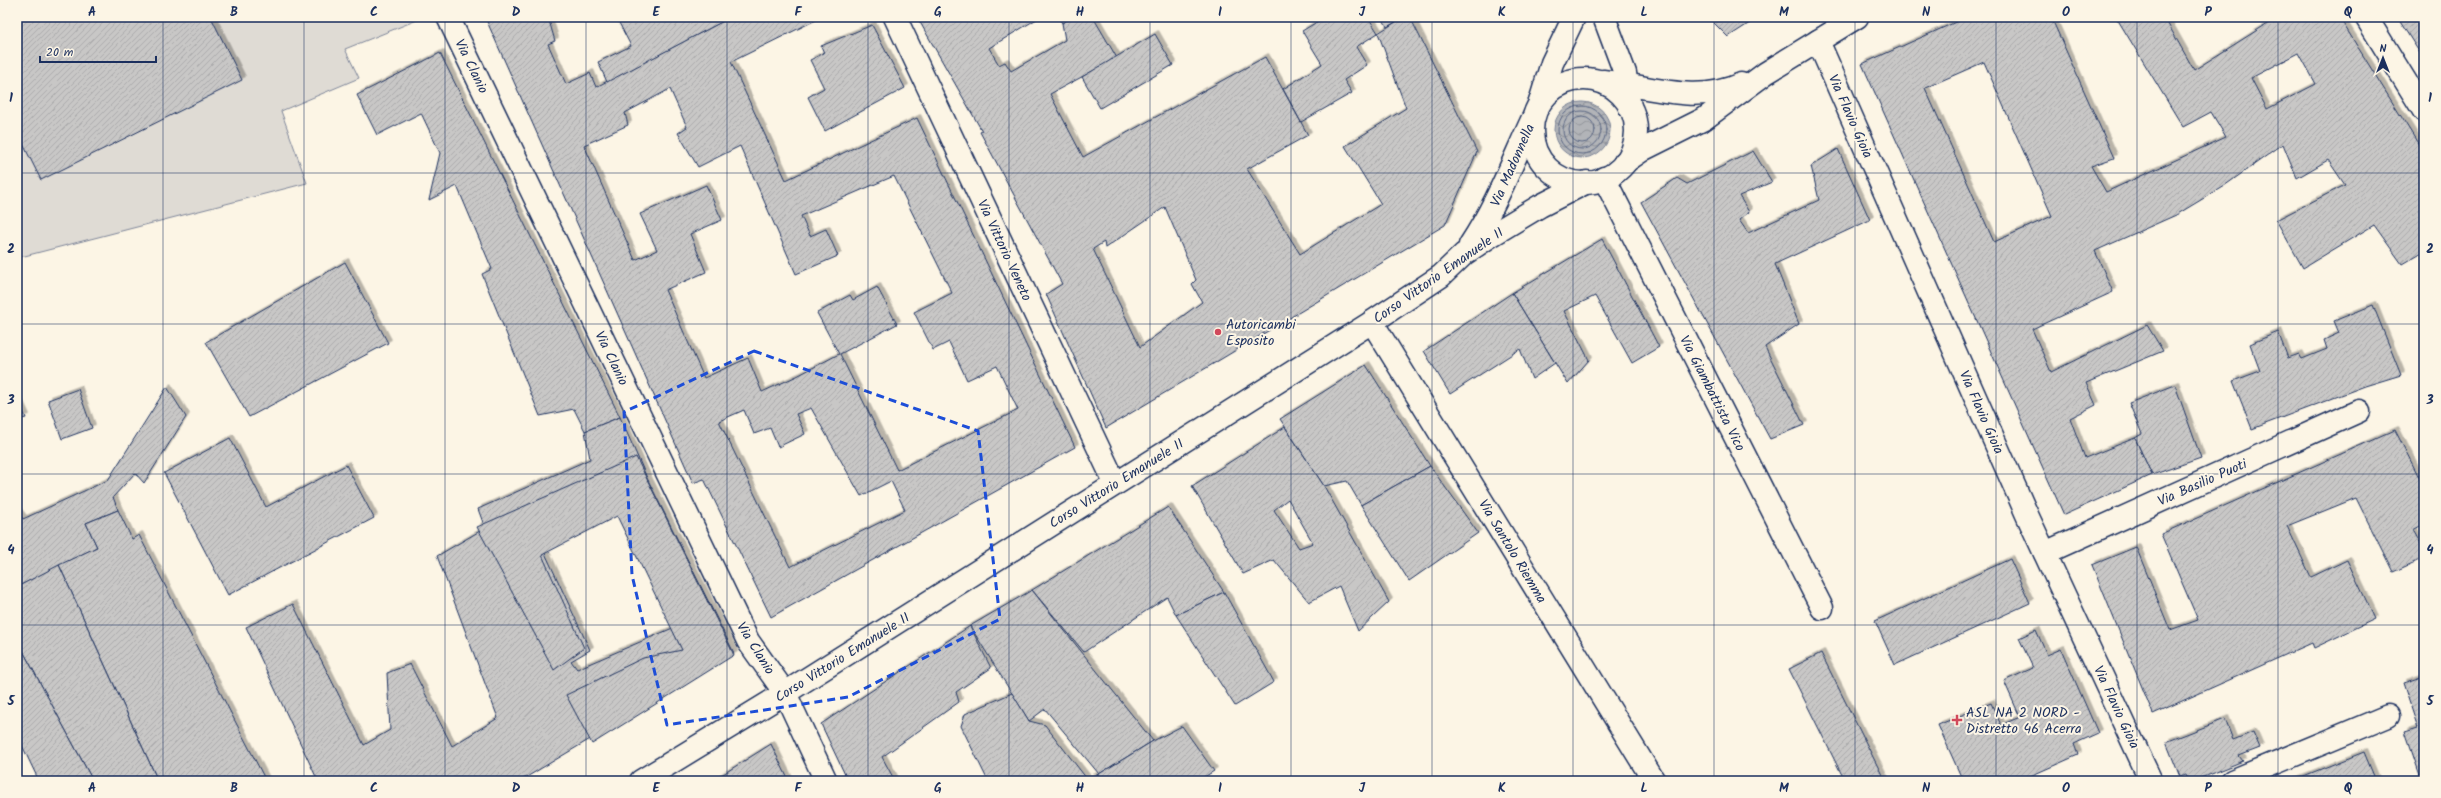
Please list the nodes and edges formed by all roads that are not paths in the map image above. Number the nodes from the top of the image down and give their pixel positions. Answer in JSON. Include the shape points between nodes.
{"nodes":[{"id":1,"x":448,"y":17,"type":"edge"},
{"id":2,"x":895,"y":17,"type":"edge"},
{"id":3,"x":1574,"y":17,"type":"edge"},
{"id":4,"x":1604,"y":17,"type":"edge"},
{"id":5,"x":1857,"y":17,"type":"edge"},
{"id":6,"x":2366,"y":17,"type":"edge"},
{"id":7,"x":1818,"y":41,"type":"junction"},
{"id":8,"x":1766,"y":73,"type":"junction"},
{"id":9,"x":1594,"y":80,"type":"junction"},
{"id":10,"x":1628,"y":84,"type":"junction"},
{"id":11,"x":1630,"y":108,"type":"junction"},
{"id":12,"x":1537,"y":109,"type":"junction"},
{"id":13,"x":2424,"y":111,"type":"edge"},
{"id":14,"x":1625,"y":162,"type":"junction"},
{"id":15,"x":1596,"y":180,"type":"junction"},
{"id":16,"x":1464,"y":254,"type":"junction"},
{"id":17,"x":1372,"y":322,"type":"junction"},
{"id":18,"x":2358,"y":411,"type":"dead end"},
{"id":19,"x":1115,"y":483,"type":"junction"},
{"id":20,"x":2045,"y":553,"type":"junction"},
{"id":21,"x":1822,"y":608,"type":"dead end"},
{"id":22,"x":785,"y":693,"type":"junction"},
{"id":23,"x":2388,"y":716,"type":"dead end"},
{"id":24,"x":641,"y":781,"type":"edge"},
{"id":25,"x":826,"y":781,"type":"edge"},
{"id":26,"x":1654,"y":781,"type":"edge"},
{"id":27,"x":2152,"y":781,"type":"edge"},
{"id":28,"x":2232,"y":781,"type":"edge"}],
"edges":[{"from":1,"to":22,"type":"street","name":"Via Clanio","via":[[748,641]]},
{"from":2,"to":19,"type":"street","name":"Via Vittorio Veneto"},
{"from":3,"to":12,"type":"street","name":"Via Madonnella","via":[[1552,63]]},
{"from":4,"to":10,"type":"street"},
{"from":5,"to":7,"type":"street","name":"Corso Vittorio Emanuele II"},
{"from":6,"to":13,"type":"street"},
{"from":7,"to":8,"type":"street","name":"Corso Vittorio Emanuele II"},
{"from":7,"to":20,"type":"street","name":"Via Flavio Gioia"},
{"from":8,"to":10,"type":"street","name":"Corso Vittorio Emanuele II","via":[[1718,93],[1704,95],[1683,94]]},
{"from":8,"to":14,"type":"street","name":"Corso Vittorio Emanuele II","via":[[1704,119],[1644,149]]},
{"from":9,"to":10,"type":"street","name":"Corso Vittorio Emanuele II"},
{"from":9,"to":11,"type":"street","name":"Corso Vittorio Emanuele II","via":[[1609,85],[1621,95]]},
{"from":9,"to":12,"type":"street","name":"Corso Vittorio Emanuele II","via":[[1578,79],[1564,82],[1550,91]]},
{"from":10,"to":11,"type":"street"},
{"from":11,"to":14,"type":"street","name":"Corso Vittorio Emanuele II","via":[[1635,121],[1635,135],[1632,149]]},
{"from":12,"to":15,"type":"street","via":[[1532,133],[1535,149],[1543,163],[1556,174],[1571,181]]},
{"from":12,"to":16,"type":"street","name":"Via Madonnella","via":[[1504,186],[1484,224]]},
{"from":14,"to":15,"type":"street","name":"Corso Vittorio Emanuele II","via":[[1619,169]]},
{"from":15,"to":16,"type":"street","name":"Corso Vittorio Emanuele II","via":[[1515,220]]},
{"from":15,"to":21,"type":"street","name":"Via Giambattista Vico"},
{"from":16,"to":17,"type":"street","name":"Corso Vittorio Emanuele II","via":[[1441,276]]},
{"from":17,"to":19,"type":"street","name":"Corso Vittorio Emanuele II"},
{"from":17,"to":26,"type":"street","name":"Via Santolo Riemma"},
{"from":18,"to":20,"type":"street","name":"Via Basilio Puoti"},
{"from":19,"to":22,"type":"street","name":"Corso Vittorio Emanuele II"},
{"from":20,"to":27,"type":"street","name":"Via Flavio Gioia"},
{"from":22,"to":24,"type":"street","name":"Corso Vittorio Emanuele II"},
{"from":22,"to":25,"type":"street","name":"Via Clanio"},
{"from":23,"to":28,"type":"street"}]}
